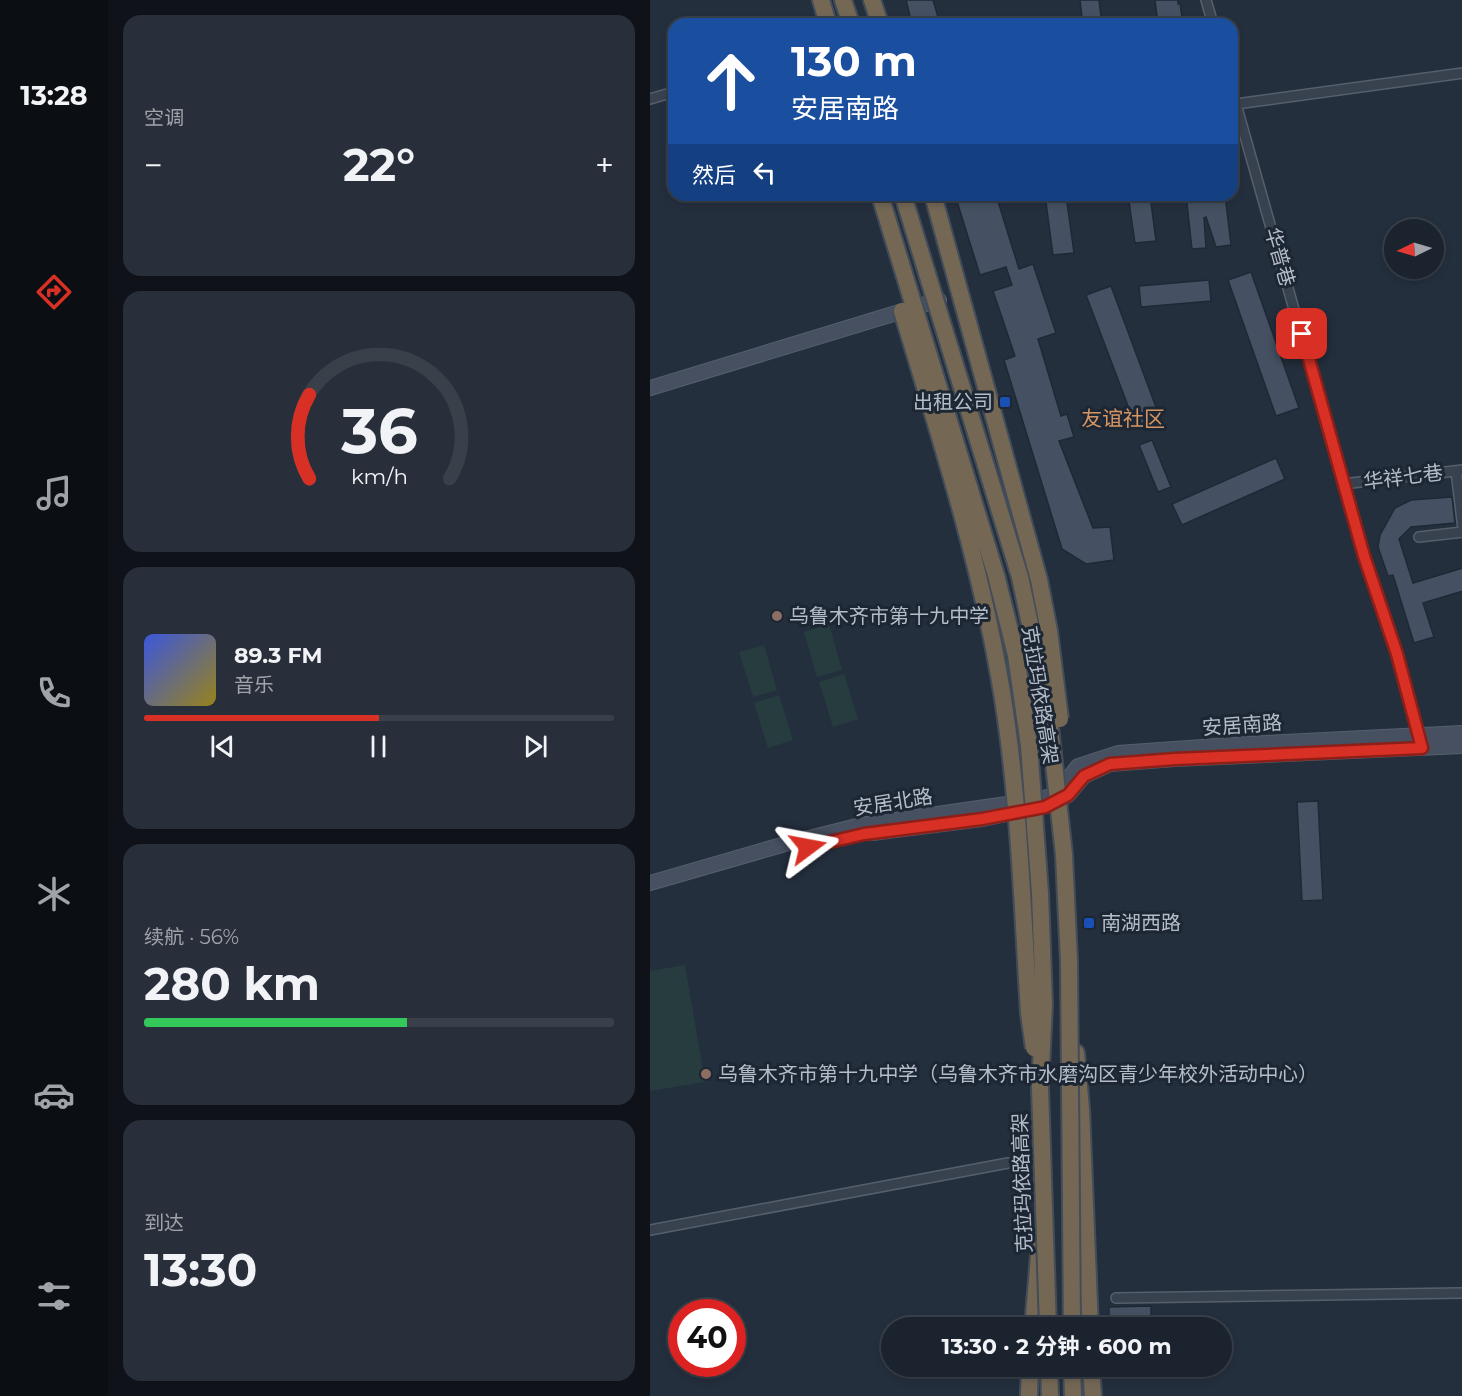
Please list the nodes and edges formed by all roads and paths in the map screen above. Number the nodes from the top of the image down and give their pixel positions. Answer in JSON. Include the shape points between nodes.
{"nodes":[{"id":1,"x":821,"y":0,"type":"edge"},
{"id":2,"x":843,"y":0,"type":"edge"},
{"id":3,"x":872,"y":0,"type":"edge"},
{"id":4,"x":1206,"y":0,"type":"edge"},
{"id":5,"x":826,"y":18,"type":"edge"},
{"id":6,"x":849,"y":18,"type":"edge"},
{"id":7,"x":878,"y":18,"type":"edge"},
{"id":8,"x":1211,"y":18,"type":"edge"},
{"id":9,"x":1463,"y":73,"type":"edge"},
{"id":10,"x":668,"y":94,"type":"edge"},
{"id":11,"x":650,"y":99,"type":"edge"},
{"id":12,"x":1238,"y":104,"type":"edge"},
{"id":13,"x":1238,"y":111,"type":"edge"},
{"id":14,"x":882,"y":201,"type":"edge"},
{"id":15,"x":905,"y":201,"type":"edge"},
{"id":16,"x":935,"y":201,"type":"edge"},
{"id":17,"x":939,"y":300,"type":"dead end"},
{"id":18,"x":902,"y":311,"type":"junction"},
{"id":19,"x":650,"y":388,"type":"edge"},
{"id":20,"x":1459,"y":470,"type":"edge"},
{"id":21,"x":1343,"y":484,"type":"junction"},
{"id":22,"x":1463,"y":531,"type":"edge"},
{"id":23,"x":1419,"y":537,"type":"dead end"},
{"id":24,"x":1463,"y":733,"type":"edge"},
{"id":25,"x":1421,"y":741,"type":"junction"},
{"id":26,"x":1463,"y":746,"type":"edge"},
{"id":27,"x":1036,"y":804,"type":"junction"},
{"id":28,"x":1064,"y":855,"type":"junction"},
{"id":29,"x":650,"y":883,"type":"edge"},
{"id":30,"x":650,"y":892,"type":"edge"},
{"id":31,"x":1069,"y":961,"type":"junction"},
{"id":32,"x":1040,"y":1089,"type":"junction"},
{"id":33,"x":1008,"y":1162,"type":"dead end"},
{"id":34,"x":1044,"y":1204,"type":"junction"},
{"id":35,"x":650,"y":1230,"type":"edge"},
{"id":36,"x":1463,"y":1293,"type":"edge"},
{"id":37,"x":1116,"y":1298,"type":"dead end"},
{"id":38,"x":1034,"y":1317,"type":"edge"},
{"id":39,"x":1048,"y":1317,"type":"edge"},
{"id":40,"x":1072,"y":1317,"type":"edge"},
{"id":41,"x":1090,"y":1317,"type":"edge"},
{"id":42,"x":1030,"y":1377,"type":"edge"},
{"id":43,"x":1049,"y":1377,"type":"edge"},
{"id":44,"x":1072,"y":1377,"type":"edge"},
{"id":45,"x":1092,"y":1377,"type":"edge"},
{"id":46,"x":1029,"y":1396,"type":"edge"},
{"id":47,"x":1050,"y":1396,"type":"edge"},
{"id":48,"x":1073,"y":1396,"type":"edge"},
{"id":49,"x":1093,"y":1396,"type":"edge"}],
"edges":[{"from":1,"to":5,"type":"highway"},
{"from":2,"to":6,"type":"highway"},
{"from":3,"to":7,"type":"highway"},
{"from":4,"to":8,"type":"street"},
{"from":9,"to":12,"type":"street"},
{"from":10,"to":11,"type":"street"},
{"from":13,"to":21,"type":"street","name":"华普巷"},
{"from":14,"to":32,"type":"highway","name":"克拉玛依路高架","bridge":true,"via":[[996,575],[1016,655],[1029,746],[1040,893],[1044,1005]]},
{"from":15,"to":28,"type":"highway","name":"克拉玛依路高架","bridge":true,"via":[[1019,577],[1048,709]]},
{"from":16,"to":28,"type":"highway","bridge":true,"via":[[1039,580],[1061,730]]},
{"from":17,"to":18,"type":"street"},
{"from":18,"to":19,"type":"street"},
{"from":18,"to":32,"type":"highway","bridge":true,"via":[[973,557],[999,674],[1011,756],[1029,1013]]},
{"from":20,"to":21,"type":"street","name":"华祥七巷"},
{"from":20,"to":22,"type":"street"},
{"from":21,"to":25,"type":"street","name":"华普巷"},
{"from":22,"to":23,"type":"street"},
{"from":24,"to":25,"type":"street","name":"安居南路"},
{"from":25,"to":26,"type":"street","name":"安居南路"},
{"from":25,"to":27,"type":"street","name":"安居南路","via":[[1118,753],[1078,766],[1056,794]]},
{"from":27,"to":29,"type":"street","name":"安居北路","via":[[861,825]]},
{"from":27,"to":30,"type":"street","name":"安居北路","via":[[982,819],[864,834]]},
{"from":28,"to":31,"type":"highway","name":"克拉玛依路高架","bridge":true},
{"from":31,"to":40,"type":"highway","name":"克拉玛依路高架","bridge":true},
{"from":31,"to":41,"type":"highway","bridge":true,"via":[[1081,1108]]},
{"from":32,"to":34,"type":"highway","name":"克拉玛依路高架","bridge":true},
{"from":33,"to":35,"type":"street"},
{"from":34,"to":38,"type":"highway","bridge":true},
{"from":34,"to":39,"type":"highway","name":"克拉玛依路高架","bridge":true},
{"from":36,"to":37,"type":"street"},
{"from":42,"to":46,"type":"highway"},
{"from":43,"to":47,"type":"highway"},
{"from":44,"to":48,"type":"highway"},
{"from":45,"to":49,"type":"highway"}]}
